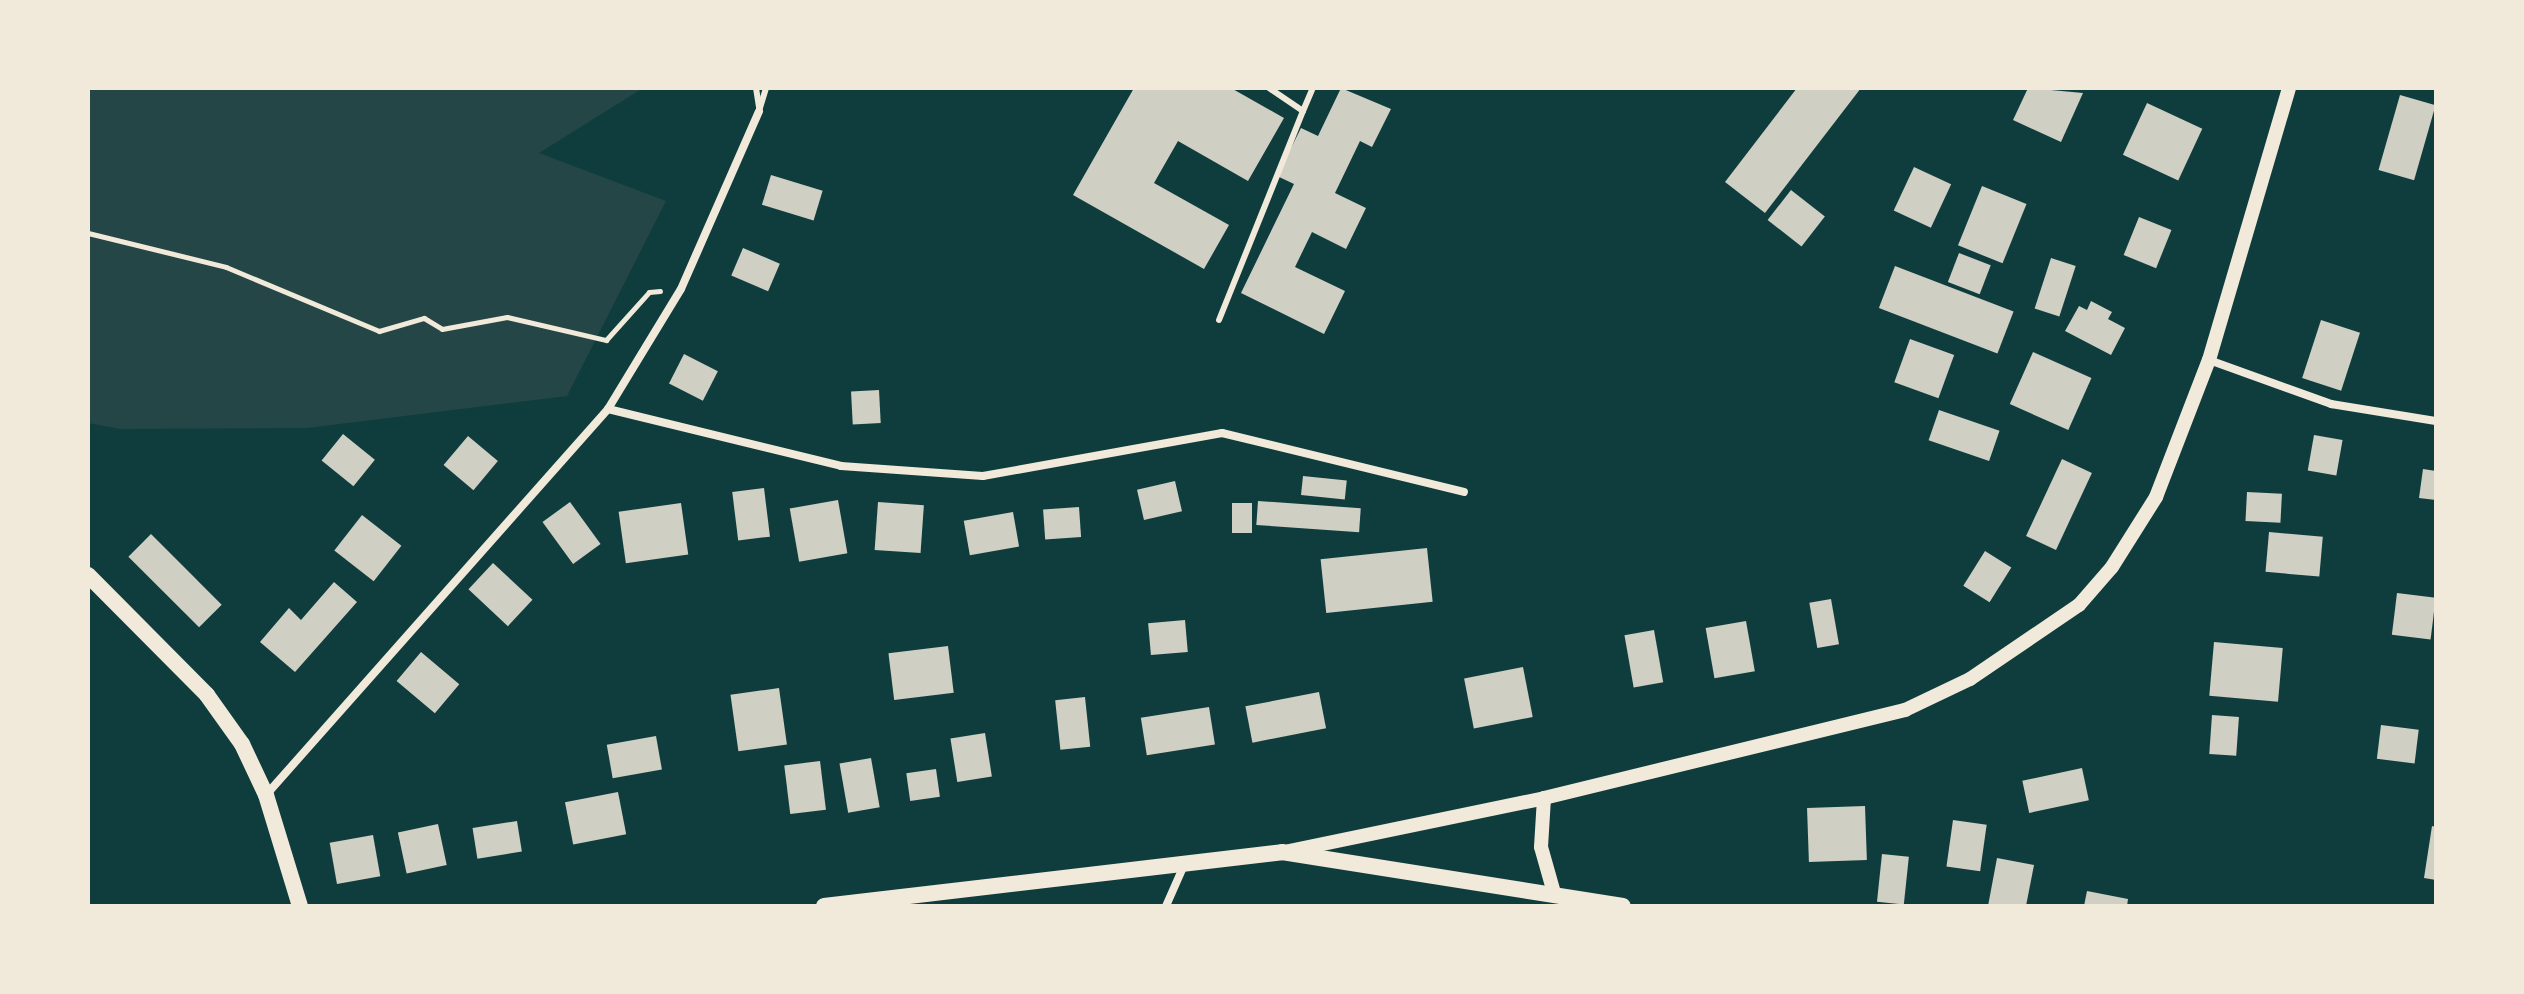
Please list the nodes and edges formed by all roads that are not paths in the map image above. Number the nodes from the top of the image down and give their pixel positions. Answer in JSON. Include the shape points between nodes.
{"nodes":[{"id":1,"x":756,"y":88,"type":"edge"},
{"id":2,"x":766,"y":88,"type":"edge"},
{"id":3,"x":1269,"y":88,"type":"edge"},
{"id":4,"x":1313,"y":88,"type":"edge"},
{"id":5,"x":2289,"y":88,"type":"edge"},
{"id":6,"x":759,"y":111,"type":"junction"},
{"id":7,"x":1303,"y":111,"type":"junction"},
{"id":8,"x":1219,"y":320,"type":"dead end"},
{"id":9,"x":2209,"y":360,"type":"junction"},
{"id":10,"x":608,"y":409,"type":"junction"},
{"id":11,"x":2436,"y":421,"type":"edge"},
{"id":12,"x":1464,"y":492,"type":"dead end"},
{"id":13,"x":88,"y":575,"type":"edge"},
{"id":14,"x":266,"y":795,"type":"junction"},
{"id":15,"x":1544,"y":798,"type":"junction"},
{"id":16,"x":1282,"y":852,"type":"junction"},
{"id":17,"x":1185,"y":863,"type":"junction"},
{"id":18,"x":1554,"y":893,"type":"junction"},
{"id":19,"x":300,"y":906,"type":"edge"},
{"id":20,"x":824,"y":906,"type":"edge"},
{"id":21,"x":1166,"y":906,"type":"edge"},
{"id":22,"x":1623,"y":906,"type":"edge"}],
"edges":[{"from":1,"to":6,"type":"lane"},
{"from":2,"to":6,"type":"lane"},
{"from":3,"to":7,"type":"lane"},
{"from":4,"to":7,"type":"lane"},
{"from":5,"to":9,"type":"street"},
{"from":6,"to":10,"type":"street","via":[[681,289]]},
{"from":7,"to":8,"type":"lane"},
{"from":9,"to":11,"type":"street","via":[[2331,404]]},
{"from":9,"to":15,"type":"street","via":[[2156,497],[2112,567],[2079,605],[2028,642],[1905,710]]},
{"from":10,"to":12,"type":"street","via":[[841,466],[983,476],[1222,433]]},
{"from":10,"to":14,"type":"street"},
{"from":13,"to":14,"type":"main road","via":[[207,695],[242,744]]},
{"from":14,"to":19,"type":"main road"},
{"from":15,"to":16,"type":"street"},
{"from":15,"to":18,"type":"street","via":[[1541,847]]},
{"from":16,"to":17,"type":"main road"},
{"from":16,"to":18,"type":"main road"},
{"from":17,"to":20,"type":"main road"},
{"from":17,"to":21,"type":"street"},
{"from":18,"to":22,"type":"main road"}]}
